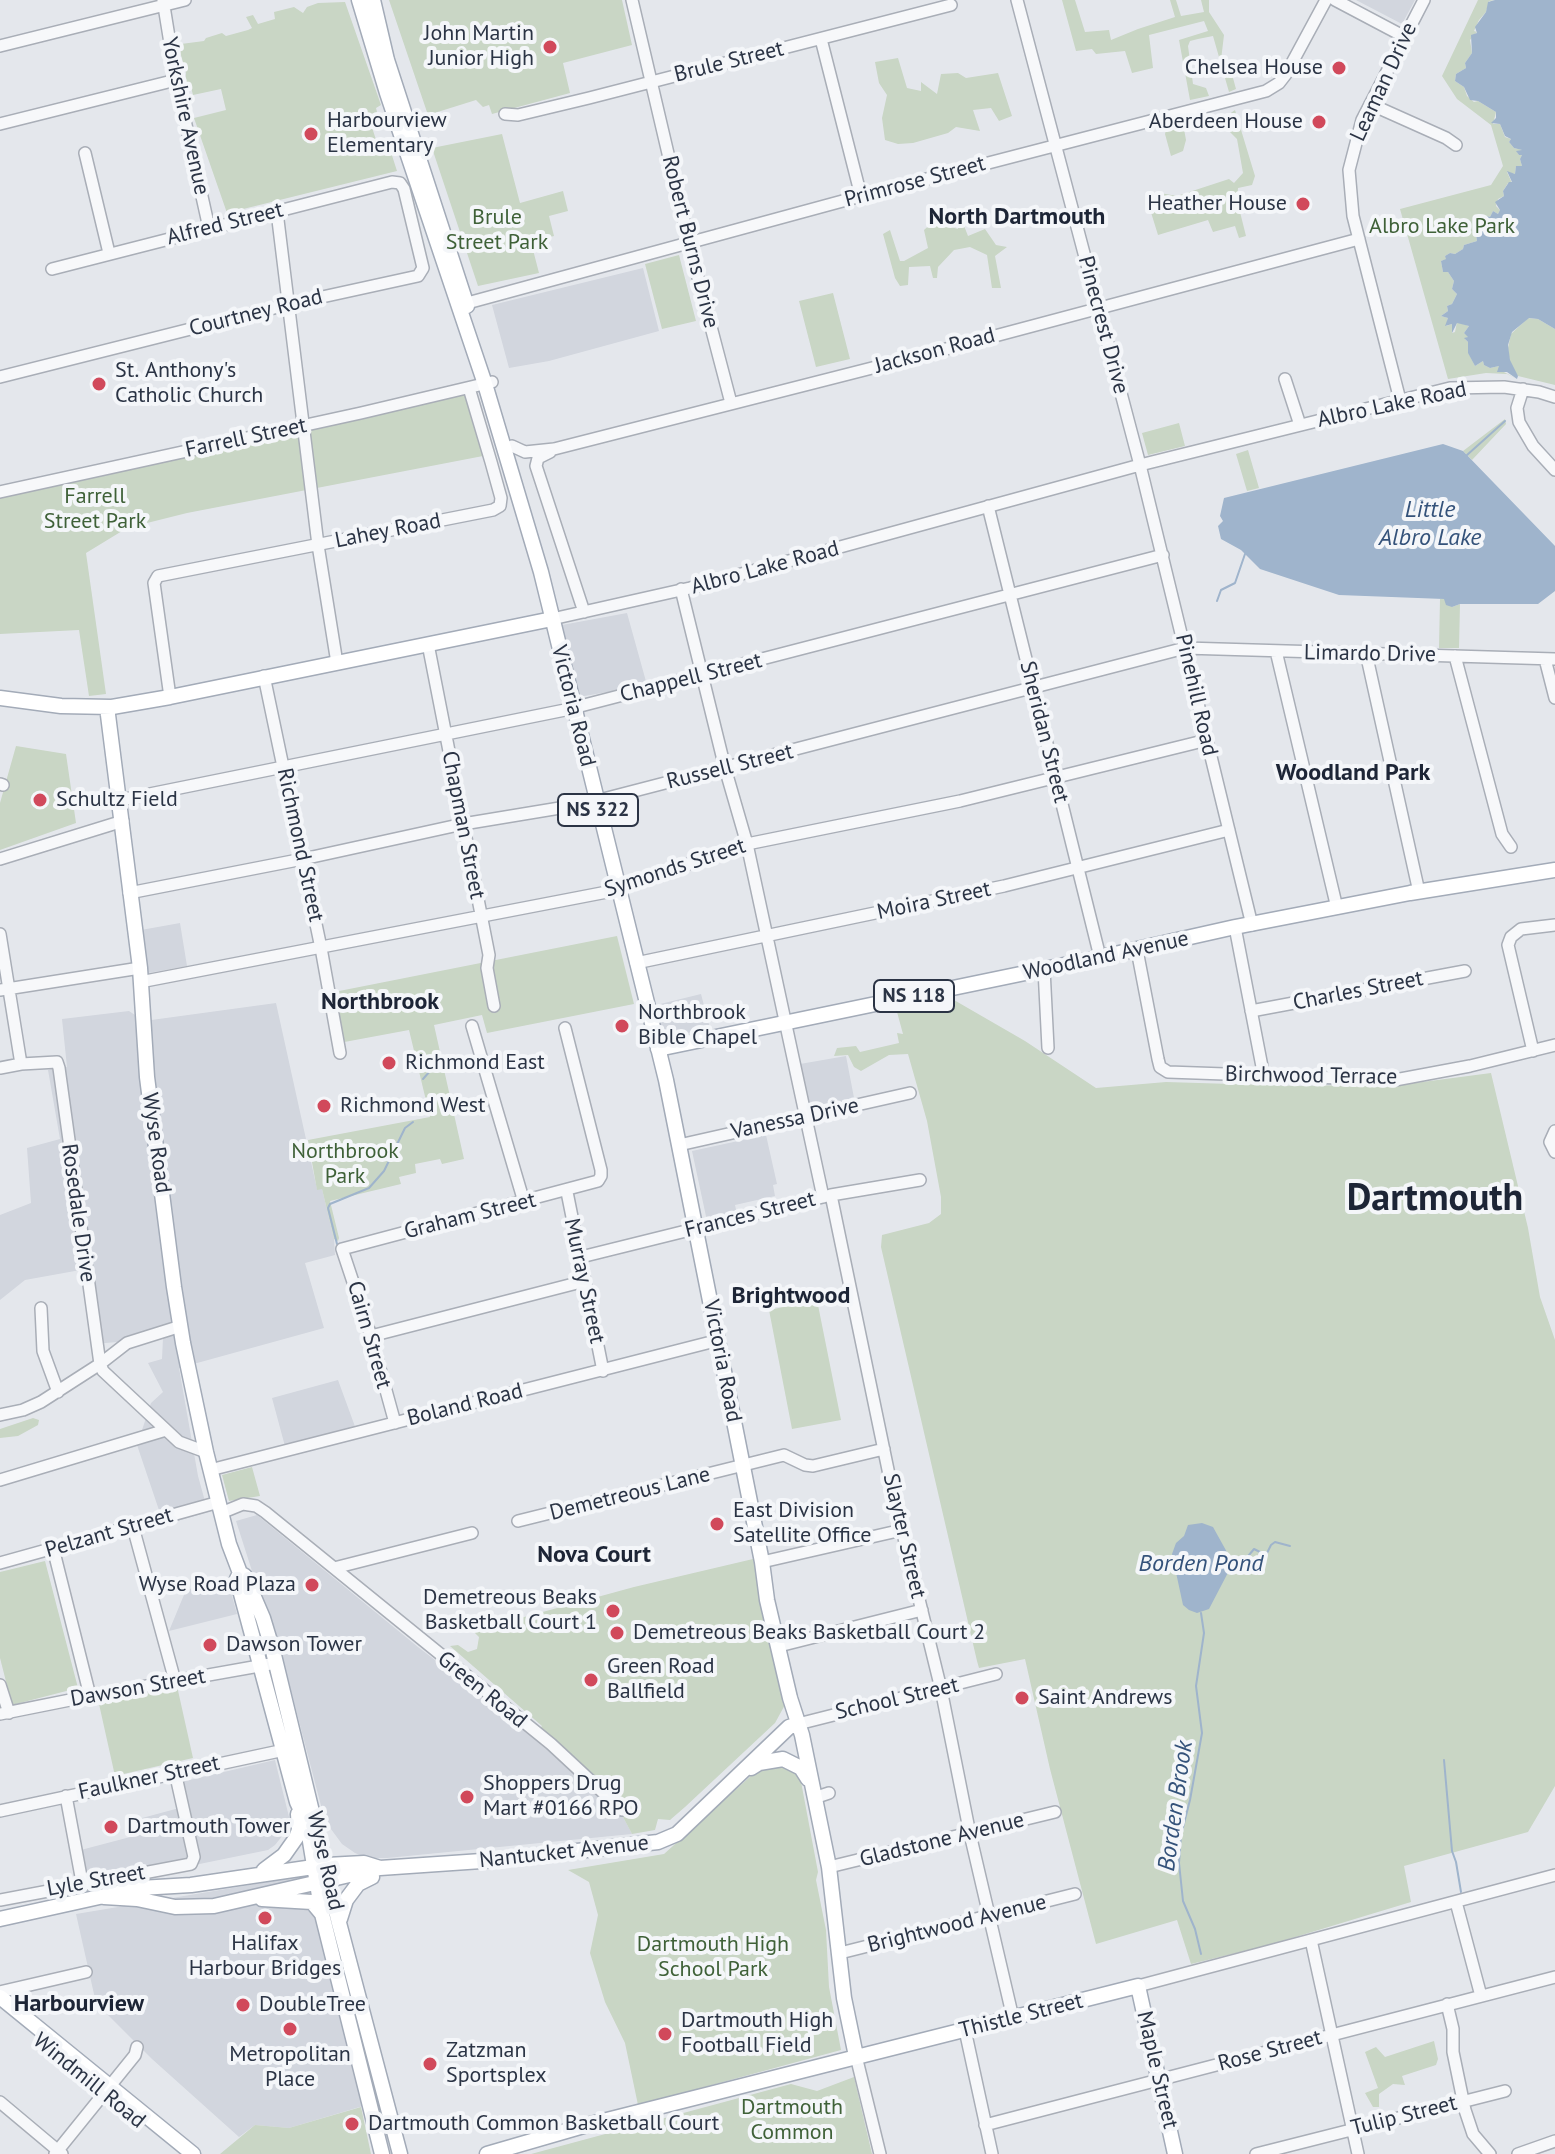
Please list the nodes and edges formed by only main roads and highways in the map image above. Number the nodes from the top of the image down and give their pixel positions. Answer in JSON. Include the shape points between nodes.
{"nodes":[{"id":1,"x":359,"y":0,"type":"edge"},
{"id":2,"x":373,"y":0,"type":"edge"},
{"id":3,"x":463,"y":304,"type":"junction"},
{"id":4,"x":488,"y":383,"type":"junction"},
{"id":5,"x":541,"y":572,"type":"junction"},
{"id":6,"x":545,"y":593,"type":"junction"},
{"id":7,"x":552,"y":619,"type":"junction"},
{"id":8,"x":513,"y":628,"type":"junction"},
{"id":9,"x":0,"y":698,"type":"edge"},
{"id":10,"x":107,"y":707,"type":"junction"},
{"id":11,"x":1555,"y":870,"type":"edge"},
{"id":12,"x":677,"y":1044,"type":"junction"},
{"id":13,"x":658,"y":1049,"type":"junction"},
{"id":14,"x":666,"y":1080,"type":"junction"},
{"id":15,"x":790,"y":1698,"type":"junction"},
{"id":16,"x":798,"y":1724,"type":"junction"},
{"id":17,"x":291,"y":1748,"type":"junction"},
{"id":18,"x":766,"y":1748,"type":"junction"},
{"id":19,"x":740,"y":1774,"type":"junction"},
{"id":20,"x":818,"y":1791,"type":"junction"},
{"id":21,"x":297,"y":1802,"type":"junction"},
{"id":22,"x":380,"y":1868,"type":"junction"},
{"id":23,"x":259,"y":1873,"type":"junction"},
{"id":24,"x":322,"y":1873,"type":"junction"},
{"id":25,"x":104,"y":1897,"type":"junction"},
{"id":26,"x":254,"y":1897,"type":"junction"},
{"id":27,"x":322,"y":1914,"type":"junction"},
{"id":28,"x":0,"y":1919,"type":"edge"},
{"id":29,"x":339,"y":1923,"type":"junction"},
{"id":30,"x":1138,"y":1986,"type":"joint"},
{"id":31,"x":0,"y":1994,"type":"edge"},
{"id":32,"x":0,"y":2008,"type":"edge"},
{"id":33,"x":856,"y":2056,"type":"junction"},
{"id":34,"x":107,"y":2090,"type":"junction"},
{"id":35,"x":178,"y":2154,"type":"edge"},
{"id":36,"x":193,"y":2154,"type":"edge"},
{"id":37,"x":382,"y":2154,"type":"edge"},
{"id":38,"x":400,"y":2154,"type":"edge"},
{"id":39,"x":487,"y":2154,"type":"edge"},
{"id":40,"x":1175,"y":2154,"type":"edge"}],
"edges":[{"from":1,"to":3,"type":"main road","name":"Victoria Road","number":"NS 322","via":[[452,292]]},
{"from":2,"to":3,"type":"main road","name":"Victoria Road","number":"NS 322"},
{"from":3,"to":4,"type":"main road","name":"Victoria Road","number":"NS 322"},
{"from":4,"to":5,"type":"main road","name":"Victoria Road","number":"NS 322"},
{"from":4,"to":5,"type":"main road","name":"Victoria Road","number":"NS 322","via":[[535,527]]},
{"from":5,"to":6,"type":"main road","name":"Victoria Road","number":"NS 322"},
{"from":6,"to":7,"type":"main road","name":"Victoria Road","number":"NS 322"},
{"from":6,"to":8,"type":"main road","via":[[536,614]]},
{"from":7,"to":8,"type":"main road","name":"Albro Lake Road"},
{"from":7,"to":13,"type":"main road","name":"Victoria Road","number":"NS 322"},
{"from":8,"to":10,"type":"main road","name":"Albro Lake Road"},
{"from":9,"to":10,"type":"main road","name":"Albro Lake Road"},
{"from":10,"to":17,"type":"main road","name":"Wyse Road","via":[[140,975],[147,1077],[181,1326],[210,1470],[240,1573],[237,1579],[270,1664]]},
{"from":11,"to":12,"type":"main road","name":"Woodland Avenue","number":"NS 118","via":[[1235,927]]},
{"from":12,"to":13,"type":"main road","name":"Woodland Avenue","number":"NS 118"},
{"from":12,"to":14,"type":"main road","via":[[666,1065]]},
{"from":13,"to":14,"type":"main road","name":"Victoria Road","number":"NS 322"},
{"from":14,"to":15,"type":"main road","name":"Victoria Road","number":"NS 322"},
{"from":15,"to":16,"type":"main road","name":"Victoria Road","number":"NS 322"},
{"from":15,"to":18,"type":"main road"},
{"from":16,"to":18,"type":"main road","name":"Nantucket Avenue"},
{"from":16,"to":20,"type":"main road","name":"Victoria Road","number":"NS 322"},
{"from":17,"to":21,"type":"main road","name":"Wyse Road"},
{"from":17,"to":24,"type":"main road","name":"Wyse Road"},
{"from":18,"to":19,"type":"main road","name":"Nantucket Avenue"},
{"from":19,"to":20,"type":"main road","via":[[759,1763],[783,1759],[801,1768]]},
{"from":19,"to":22,"type":"main road","name":"Nantucket Avenue","via":[[667,1840]]},
{"from":20,"to":33,"type":"main road","name":"Victoria Road","number":"NS 322"},
{"from":21,"to":23,"type":"main road","via":[[296,1838],[277,1862]]},
{"from":21,"to":24,"type":"main road","name":"Wyse Road"},
{"from":22,"to":24,"type":"main road","name":"Nantucket Avenue"},
{"from":22,"to":29,"type":"main road","via":[[346,1900]]},
{"from":23,"to":24,"type":"main road"},
{"from":23,"to":25,"type":"main road"},
{"from":24,"to":26,"type":"main road"},
{"from":24,"to":27,"type":"main road","name":"Wyse Road"},
{"from":24,"to":29,"type":"main road","name":"Wyse Road"},
{"from":25,"to":26,"type":"main road","via":[[195,1907]]},
{"from":25,"to":28,"type":"main road"},
{"from":26,"to":27,"type":"main road","via":[[312,1902]]},
{"from":27,"to":37,"type":"main road","name":"Wyse Road"},
{"from":29,"to":38,"type":"main road","name":"Wyse Road"},
{"from":30,"to":33,"type":"main road","name":"Thistle Street"},
{"from":30,"to":40,"type":"main road","name":"Maple Street"},
{"from":31,"to":34,"type":"main road","name":"Windmill Road"},
{"from":32,"to":34,"type":"main road","name":"Windmill Road"},
{"from":33,"to":39,"type":"main road","name":"Thistle Street"},
{"from":34,"to":35,"type":"main road","name":"Windmill Road"},
{"from":34,"to":36,"type":"main road","name":"Windmill Road"}]}
